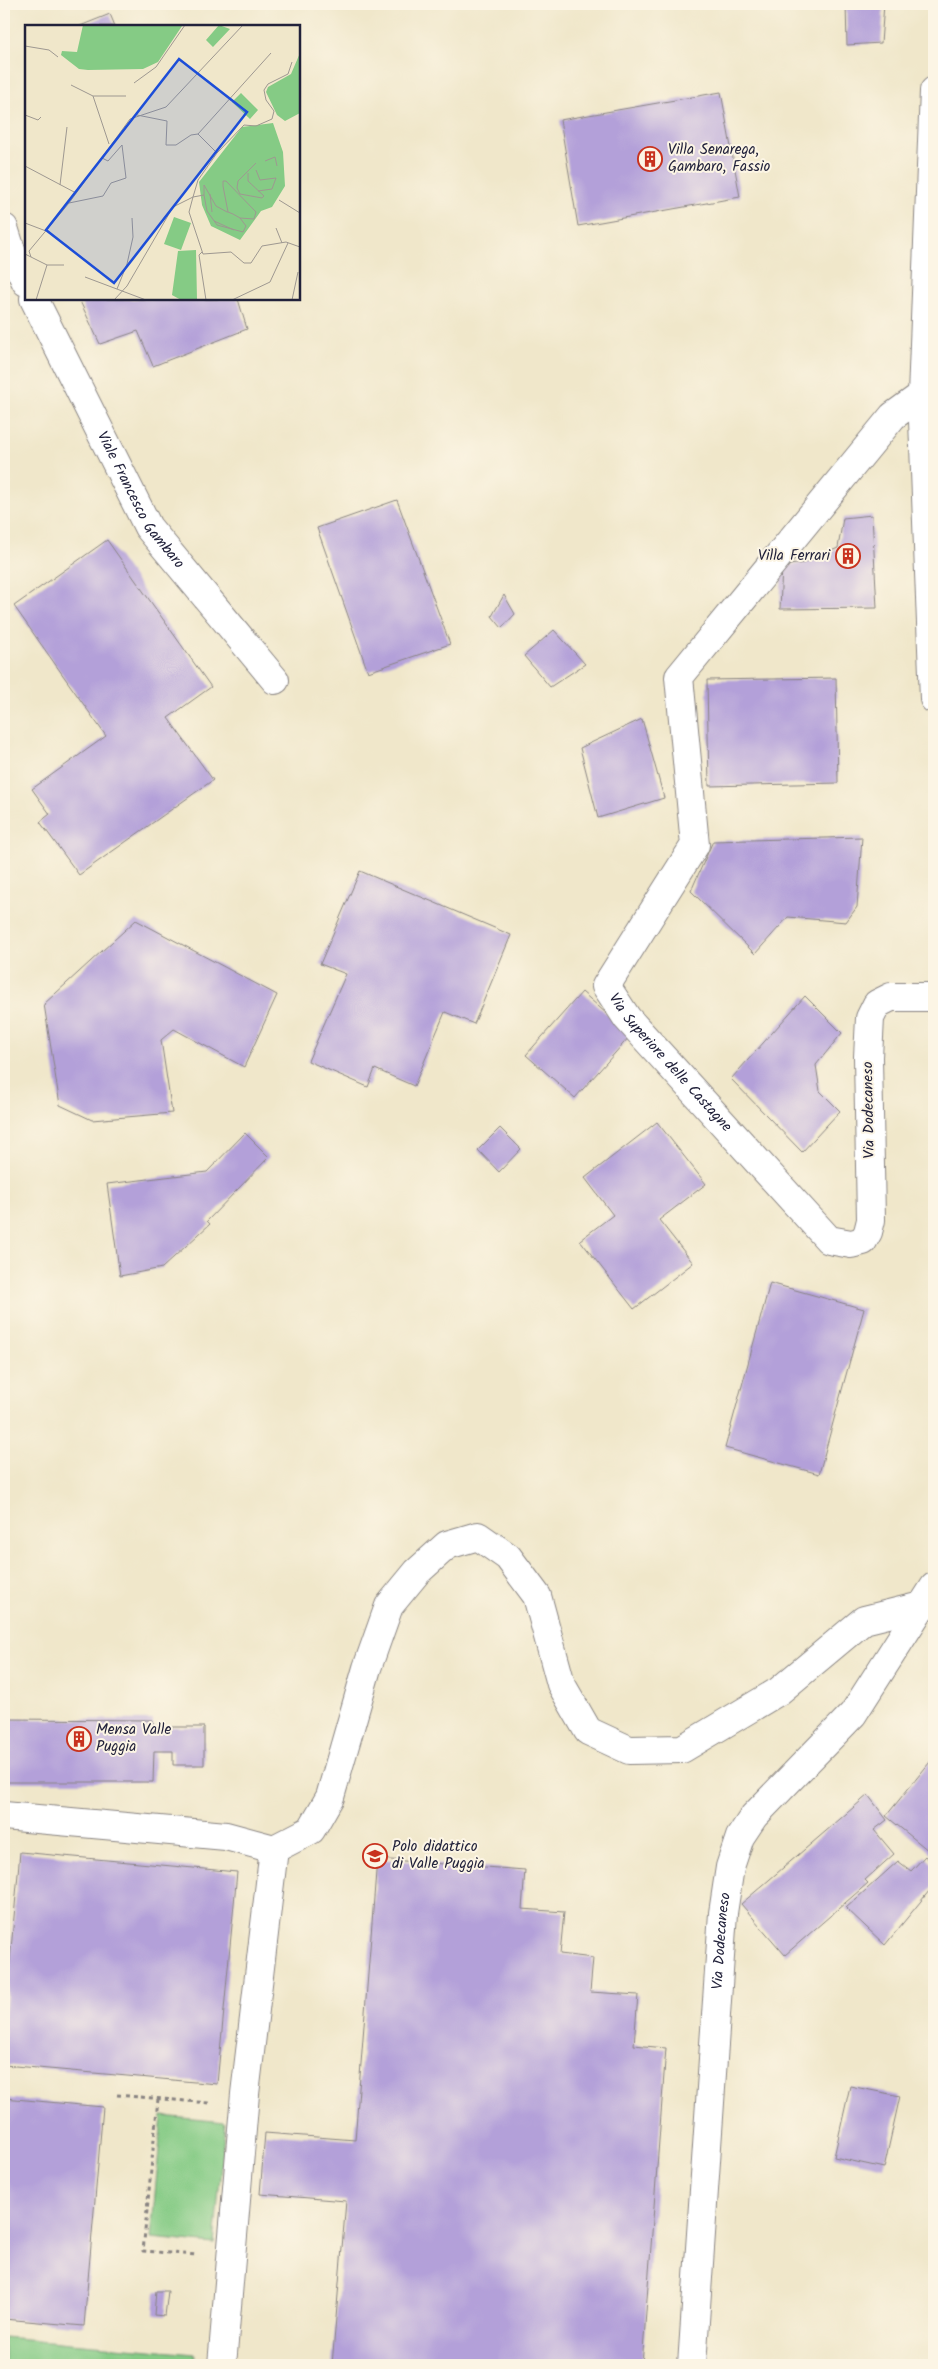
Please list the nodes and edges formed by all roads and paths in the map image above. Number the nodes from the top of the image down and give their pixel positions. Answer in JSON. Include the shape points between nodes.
{"nodes":[{"id":1,"x":934,"y":91,"type":"edge"},
{"id":2,"x":4,"y":228,"type":"edge"},
{"id":3,"x":25,"y":280,"type":"edge"},
{"id":4,"x":34,"y":300,"type":"edge"},
{"id":5,"x":922,"y":394,"type":"junction"},
{"id":6,"x":930,"y":517,"type":"edge"},
{"id":7,"x":276,"y":680,"type":"dead end"},
{"id":8,"x":934,"y":698,"type":"edge"},
{"id":9,"x":934,"y":997,"type":"edge"},
{"id":10,"x":829,"y":1240,"type":"joint"},
{"id":11,"x":930,"y":1596,"type":"edge"},
{"id":12,"x":4,"y":1816,"type":"edge"},
{"id":13,"x":274,"y":1848,"type":"junction"},
{"id":14,"x":117,"y":2095,"type":"dead end"},
{"id":15,"x":158,"y":2099,"type":"junction"},
{"id":16,"x":244,"y":2106,"type":"junction"},
{"id":17,"x":231,"y":2257,"type":"junction"},
{"id":18,"x":222,"y":2365,"type":"edge"},
{"id":19,"x":692,"y":2365,"type":"edge"}],
"edges":[{"from":1,"to":5,"type":"street"},
{"from":2,"to":3,"type":"street"},
{"from":4,"to":7,"type":"street","name":"Viale Francesco Gambaro","via":[[148,527]]},
{"from":5,"to":6,"type":"street"},
{"from":5,"to":10,"type":"street","name":"Via Superiore delle Castagne","via":[[893,416],[679,677],[696,845],[606,986],[627,1018]]},
{"from":6,"to":8,"type":"street"},
{"from":9,"to":10,"type":"street","name":"Via Dodecaneso","via":[[891,997],[877,1004],[870,1018],[871,1220],[863,1241],[851,1244]]},
{"from":11,"to":13,"type":"street","via":[[864,1620],[779,1691],[682,1749],[629,1750],[588,1731],[561,1684],[537,1596],[508,1557],[478,1536],[447,1545],[417,1572],[388,1606],[366,1668],[330,1798],[311,1830]]},
{"from":11,"to":19,"type":"street","name":"Via Dodecaneso","via":[[853,1714],[754,1816],[740,1837],[730,1867],[722,1922]]},
{"from":12,"to":13,"type":"street","via":[[226,1836]]},
{"from":13,"to":16,"type":"street"},
{"from":14,"to":15,"type":"path"},
{"from":15,"to":16,"type":"path"},
{"from":15,"to":17,"type":"path","via":[[144,2251]]},
{"from":16,"to":17,"type":"street"},
{"from":17,"to":18,"type":"street"}]}
